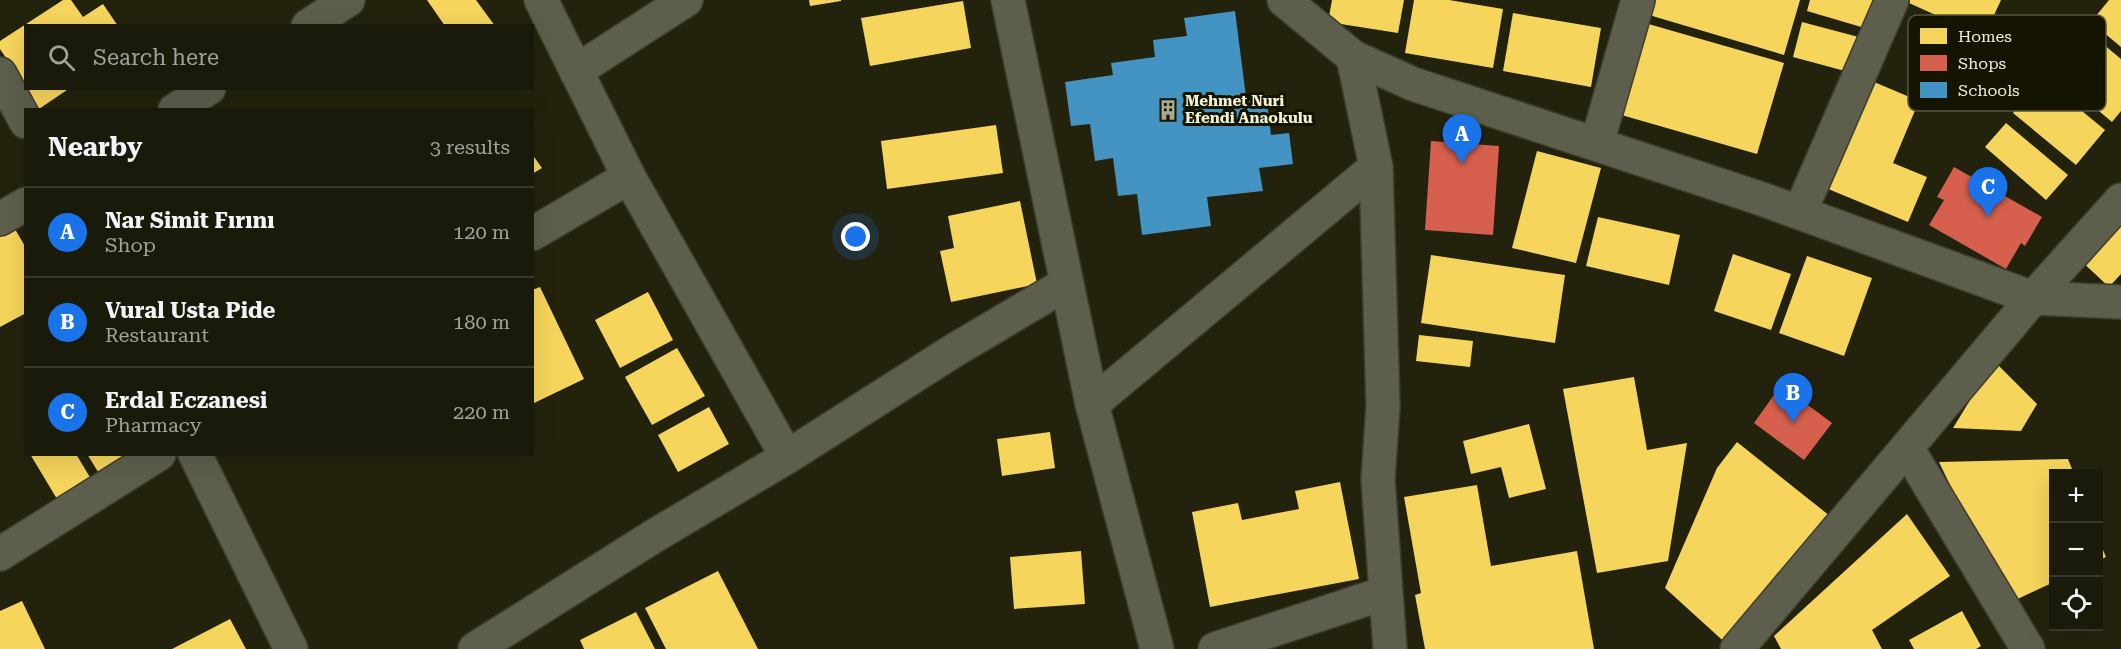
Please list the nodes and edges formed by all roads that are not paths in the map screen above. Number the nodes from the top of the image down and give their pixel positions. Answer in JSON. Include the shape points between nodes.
{"nodes":[{"id":1,"x":348,"y":0,"type":"edge"},
{"id":2,"x":541,"y":0,"type":"edge"},
{"id":3,"x":686,"y":0,"type":"edge"},
{"id":4,"x":1008,"y":0,"type":"edge"},
{"id":5,"x":1284,"y":0,"type":"edge"},
{"id":6,"x":1638,"y":0,"type":"edge"},
{"id":7,"x":1892,"y":0,"type":"edge"},
{"id":8,"x":311,"y":24,"type":"edge"},
{"id":9,"x":1353,"y":57,"type":"junction"},
{"id":10,"x":576,"y":71,"type":"junction"},
{"id":11,"x":0,"y":74,"type":"edge"},
{"id":12,"x":205,"y":90,"type":"edge"},
{"id":13,"x":178,"y":108,"type":"edge"},
{"id":14,"x":24,"y":118,"type":"edge"},
{"id":15,"x":1597,"y":143,"type":"junction"},
{"id":16,"x":1376,"y":167,"type":"junction"},
{"id":17,"x":630,"y":177,"type":"junction"},
{"id":18,"x":2121,"y":200,"type":"edge"},
{"id":19,"x":24,"y":205,"type":"edge"},
{"id":20,"x":1800,"y":212,"type":"junction"},
{"id":21,"x":0,"y":219,"type":"edge"},
{"id":22,"x":534,"y":233,"type":"edge"},
{"id":23,"x":1066,"y":284,"type":"junction"},
{"id":24,"x":2033,"y":298,"type":"junction"},
{"id":25,"x":2121,"y":302,"type":"edge"},
{"id":26,"x":1092,"y":404,"type":"junction"},
{"id":27,"x":1907,"y":448,"type":"junction"},
{"id":28,"x":156,"y":456,"type":"edge"},
{"id":29,"x":196,"y":456,"type":"edge"},
{"id":30,"x":787,"y":457,"type":"junction"},
{"id":31,"x":0,"y":554,"type":"edge"},
{"id":32,"x":1385,"y":593,"type":"junction"},
{"id":33,"x":1741,"y":647,"type":"edge"},
{"id":34,"x":291,"y":649,"type":"edge"},
{"id":35,"x":475,"y":649,"type":"edge"},
{"id":36,"x":1156,"y":649,"type":"edge"},
{"id":37,"x":1215,"y":649,"type":"edge"},
{"id":38,"x":1390,"y":649,"type":"edge"},
{"id":39,"x":2028,"y":649,"type":"edge"}],
"edges":[{"from":1,"to":8,"type":"street"},
{"from":2,"to":10,"type":"street"},
{"from":3,"to":10,"type":"street"},
{"from":4,"to":23,"type":"street"},
{"from":5,"to":9,"type":"street"},
{"from":6,"to":15,"type":"street"},
{"from":7,"to":20,"type":"street"},
{"from":9,"to":15,"type":"street","via":[[1413,84]]},
{"from":9,"to":16,"type":"street"},
{"from":10,"to":17,"type":"street"},
{"from":11,"to":14,"type":"street"},
{"from":12,"to":13,"type":"street"},
{"from":15,"to":20,"type":"street"},
{"from":16,"to":26,"type":"street"},
{"from":16,"to":32,"type":"street","via":[[1383,406],[1378,479]]},
{"from":17,"to":22,"type":"street"},
{"from":17,"to":30,"type":"street"},
{"from":18,"to":24,"type":"street"},
{"from":19,"to":21,"type":"street"},
{"from":20,"to":24,"type":"street"},
{"from":23,"to":26,"type":"street"},
{"from":23,"to":30,"type":"street"},
{"from":24,"to":25,"type":"street"},
{"from":24,"to":27,"type":"street"},
{"from":26,"to":36,"type":"street"},
{"from":27,"to":33,"type":"street"},
{"from":27,"to":39,"type":"street"},
{"from":28,"to":31,"type":"street"},
{"from":29,"to":34,"type":"street"},
{"from":30,"to":35,"type":"street"},
{"from":32,"to":37,"type":"street"},
{"from":32,"to":38,"type":"street"}]}
